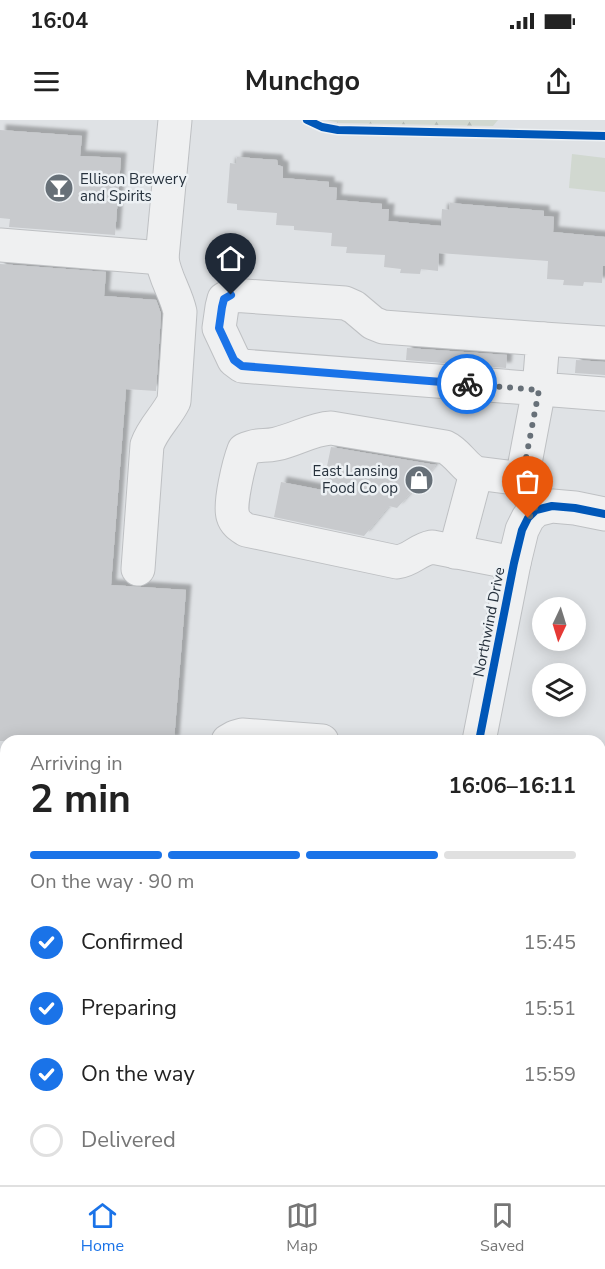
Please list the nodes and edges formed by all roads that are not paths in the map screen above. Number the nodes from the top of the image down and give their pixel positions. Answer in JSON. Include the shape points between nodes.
{"nodes":[{"id":1,"x":175,"y":120,"type":"edge"},
{"id":2,"x":0,"y":245,"type":"edge"},
{"id":3,"x":162,"y":258,"type":"junction"},
{"id":4,"x":543,"y":339,"type":"junction"},
{"id":5,"x":605,"y":343,"type":"edge"},
{"id":6,"x":539,"y":390,"type":"junction"},
{"id":7,"x":605,"y":394,"type":"edge"},
{"id":8,"x":476,"y":473,"type":"junction"},
{"id":9,"x":522,"y":479,"type":"junction"},
{"id":10,"x":536,"y":510,"type":"junction"},
{"id":11,"x":605,"y":514,"type":"edge"},
{"id":12,"x":455,"y":552,"type":"junction"},
{"id":13,"x":514,"y":563,"type":"junction"},
{"id":14,"x":138,"y":569,"type":"dead end"},
{"id":15,"x":480,"y":735,"type":"edge"}],
"edges":[{"from":1,"to":3,"type":"street"},
{"from":2,"to":3,"type":"street"},
{"from":3,"to":14,"type":"street","via":[[180,312],[174,401],[147,445]]},
{"from":4,"to":5,"type":"street"},
{"from":4,"to":6,"type":"street"},
{"from":4,"to":6,"type":"street","via":[[383,327],[345,303],[231,295],[224,299],[219,328],[234,360],[242,366]]},
{"from":6,"to":7,"type":"street"},
{"from":6,"to":9,"type":"street"},
{"from":8,"to":9,"type":"street"},
{"from":8,"to":12,"type":"street"},
{"from":8,"to":12,"type":"street","via":[[445,447],[332,428],[275,444],[252,446],[244,450],[240,462],[232,509],[233,518],[246,530],[397,562],[432,547]]},
{"from":9,"to":10,"type":"street"},
{"from":10,"to":11,"type":"street","via":[[552,506]]},
{"from":10,"to":13,"type":"street","name":"Northwind Drive","via":[[522,530]]},
{"from":12,"to":13,"type":"street"},
{"from":13,"to":15,"type":"street","name":"Northwind Drive"}]}
